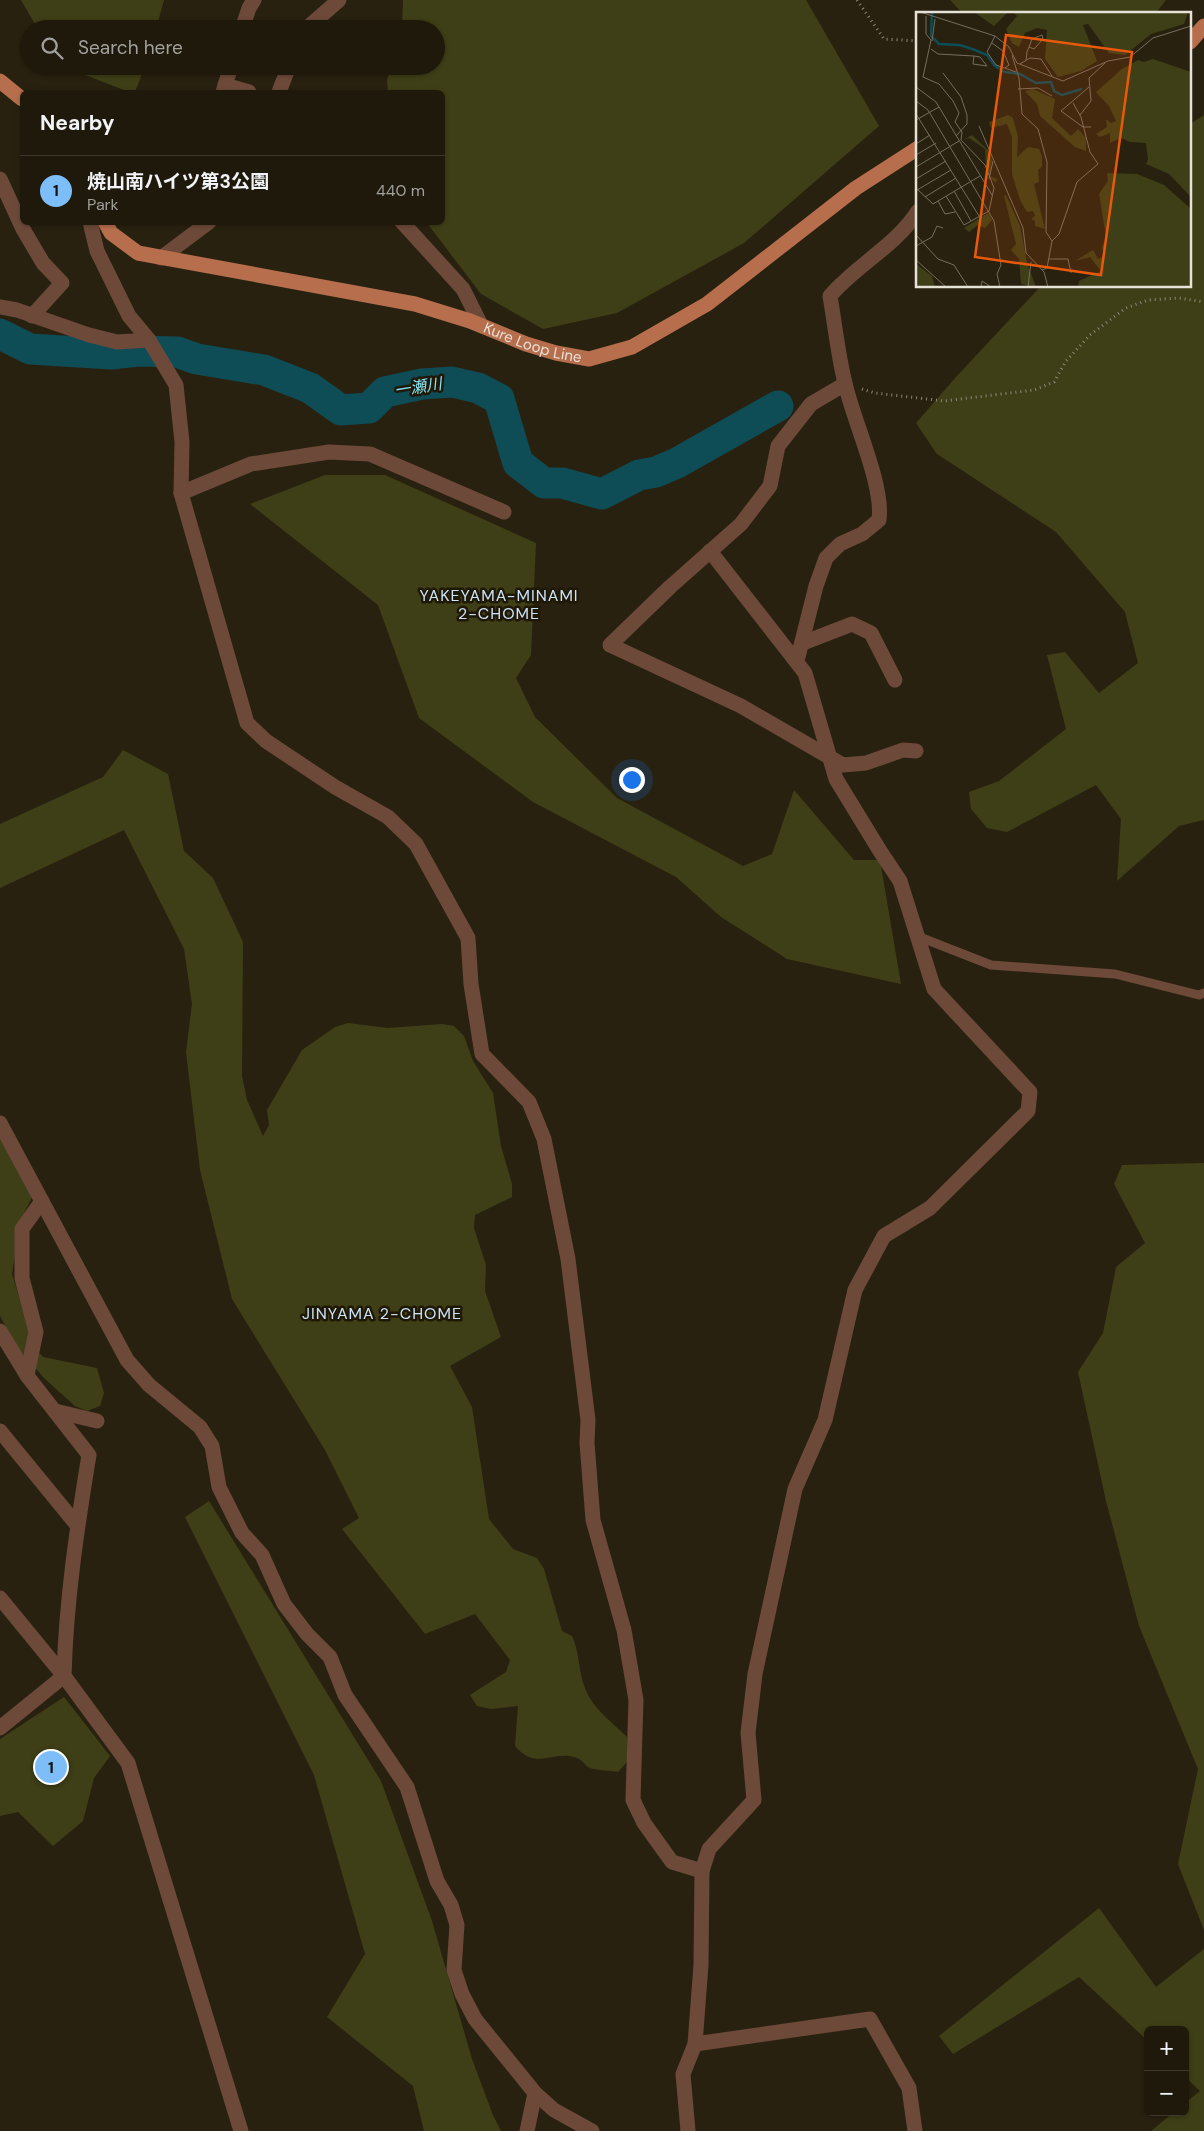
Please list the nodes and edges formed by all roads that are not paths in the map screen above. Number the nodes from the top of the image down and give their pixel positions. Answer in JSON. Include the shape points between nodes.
{"nodes":[{"id":1,"x":254,"y":0,"type":"edge"},
{"id":2,"x":339,"y":0,"type":"edge"},
{"id":3,"x":245,"y":20,"type":"edge"},
{"id":4,"x":316,"y":20,"type":"edge"},
{"id":5,"x":1204,"y":26,"type":"edge"},
{"id":6,"x":1192,"y":40,"type":"edge"},
{"id":7,"x":228,"y":75,"type":"edge"},
{"id":8,"x":286,"y":75,"type":"edge"},
{"id":9,"x":0,"y":81,"type":"edge"},
{"id":10,"x":224,"y":89,"type":"edge"},
{"id":11,"x":280,"y":90,"type":"edge"},
{"id":12,"x":20,"y":97,"type":"edge"},
{"id":13,"x":916,"y":149,"type":"edge"},
{"id":14,"x":0,"y":179,"type":"edge"},
{"id":15,"x":916,"y":215,"type":"edge"},
{"id":16,"x":20,"y":222,"type":"edge"},
{"id":17,"x":21,"y":225,"type":"edge"},
{"id":18,"x":91,"y":225,"type":"edge"},
{"id":19,"x":107,"y":225,"type":"edge"},
{"id":20,"x":204,"y":225,"type":"edge"},
{"id":21,"x":405,"y":225,"type":"edge"},
{"id":22,"x":161,"y":258,"type":"junction"},
{"id":23,"x":0,"y":307,"type":"edge"},
{"id":24,"x":32,"y":316,"type":"junction"},
{"id":25,"x":481,"y":325,"type":"junction"},
{"id":26,"x":149,"y":340,"type":"junction"},
{"id":27,"x":845,"y":384,"type":"junction"},
{"id":28,"x":181,"y":493,"type":"junction"},
{"id":29,"x":504,"y":512,"type":"dead end"},
{"id":30,"x":710,"y":551,"type":"junction"},
{"id":31,"x":802,"y":643,"type":"junction"},
{"id":32,"x":797,"y":661,"type":"junction"},
{"id":33,"x":895,"y":680,"type":"dead end"},
{"id":34,"x":916,"y":751,"type":"dead end"},
{"id":35,"x":828,"y":755,"type":"junction"},
{"id":36,"x":917,"y":936,"type":"junction"},
{"id":37,"x":1204,"y":994,"type":"edge"},
{"id":38,"x":0,"y":1123,"type":"edge"},
{"id":39,"x":42,"y":1201,"type":"junction"},
{"id":40,"x":0,"y":1331,"type":"edge"},
{"id":41,"x":27,"y":1375,"type":"junction"},
{"id":42,"x":55,"y":1411,"type":"junction"},
{"id":43,"x":97,"y":1421,"type":"dead end"},
{"id":44,"x":0,"y":1431,"type":"edge"},
{"id":45,"x":77,"y":1525,"type":"junction"},
{"id":46,"x":0,"y":1598,"type":"edge"},
{"id":47,"x":64,"y":1676,"type":"junction"},
{"id":48,"x":0,"y":1728,"type":"edge"},
{"id":49,"x":702,"y":1871,"type":"junction"},
{"id":50,"x":696,"y":2044,"type":"junction"},
{"id":51,"x":535,"y":2093,"type":"junction"},
{"id":52,"x":241,"y":2131,"type":"edge"},
{"id":53,"x":527,"y":2131,"type":"edge"},
{"id":54,"x":592,"y":2131,"type":"edge"},
{"id":55,"x":688,"y":2131,"type":"edge"},
{"id":56,"x":915,"y":2131,"type":"edge"}],
"edges":[{"from":1,"to":3,"type":"street"},
{"from":2,"to":4,"type":"street"},
{"from":5,"to":6,"type":"main road"},
{"from":7,"to":10,"type":"street"},
{"from":8,"to":11,"type":"street"},
{"from":9,"to":12,"type":"main road"},
{"from":13,"to":25,"type":"main road","name":"Kure Loop Line","via":[[856,188],[707,304],[632,347],[589,359],[556,354]]},
{"from":14,"to":16,"type":"street"},
{"from":15,"to":27,"type":"street","via":[[909,226],[842,282],[830,296]]},
{"from":17,"to":24,"type":"street","via":[[42,263],[62,284]]},
{"from":18,"to":26,"type":"street","via":[[98,251],[129,316]]},
{"from":19,"to":22,"type":"main road","name":"Kure Loop Line","via":[[111,233],[138,253]]},
{"from":20,"to":22,"type":"street"},
{"from":21,"to":25,"type":"street","via":[[463,290]]},
{"from":22,"to":25,"type":"main road","name":"Kure Loop Line","via":[[415,304]]},
{"from":23,"to":24,"type":"street"},
{"from":24,"to":26,"type":"street","via":[[117,342]]},
{"from":26,"to":28,"type":"street","via":[[176,385],[182,442]]},
{"from":27,"to":30,"type":"street","via":[[811,404],[797,420],[778,446],[770,486],[741,524]]},
{"from":27,"to":31,"type":"street","via":[[880,509],[878,520],[862,534],[840,544],[826,558]]},
{"from":28,"to":29,"type":"street","via":[[251,464],[329,452],[370,454]]},
{"from":28,"to":49,"type":"street","via":[[246,723],[336,787],[388,816],[416,844],[468,938],[471,984],[482,1054],[529,1102],[544,1139],[570,1268],[588,1420],[592,1520],[624,1630],[636,1700],[633,1800],[644,1823],[672,1862]]},
{"from":30,"to":32,"type":"street"},
{"from":30,"to":35,"type":"street","via":[[610,645],[741,706]]},
{"from":31,"to":32,"type":"street"},
{"from":31,"to":33,"type":"street","via":[[852,624],[871,633]]},
{"from":32,"to":35,"type":"street","via":[[805,673]]},
{"from":34,"to":35,"type":"street","via":[[903,750],[866,763],[843,765]]},
{"from":35,"to":36,"type":"street","via":[[836,779],[900,881]]},
{"from":36,"to":37,"type":"lane","via":[[991,965],[1115,974]]},
{"from":36,"to":49,"type":"street","via":[[934,989],[1030,1092],[1028,1111],[930,1208],[884,1236],[854,1290],[824,1420],[795,1490],[755,1674],[748,1733],[754,1800],[709,1849]]},
{"from":38,"to":39,"type":"street"},
{"from":39,"to":41,"type":"street","via":[[22,1229],[22,1278],[36,1332]]},
{"from":39,"to":51,"type":"street","via":[[127,1360],[149,1385],[200,1427],[212,1446],[219,1487],[242,1533],[262,1555],[284,1604],[330,1657],[345,1695],[407,1788],[437,1881],[451,1905],[457,1925],[454,1970],[462,1994],[475,2019]]},
{"from":40,"to":41,"type":"street"},
{"from":41,"to":42,"type":"street"},
{"from":42,"to":43,"type":"street"},
{"from":42,"to":45,"type":"street","via":[[89,1455]]},
{"from":44,"to":45,"type":"street"},
{"from":45,"to":47,"type":"street","via":[[65,1624]]},
{"from":46,"to":47,"type":"street"},
{"from":47,"to":48,"type":"street"},
{"from":47,"to":52,"type":"street","via":[[128,1763]]},
{"from":49,"to":50,"type":"street"},
{"from":50,"to":55,"type":"street","via":[[683,2074]]},
{"from":50,"to":56,"type":"street","via":[[870,2019],[909,2088]]},
{"from":51,"to":53,"type":"street"},
{"from":51,"to":54,"type":"street","via":[[554,2110]]}]}
